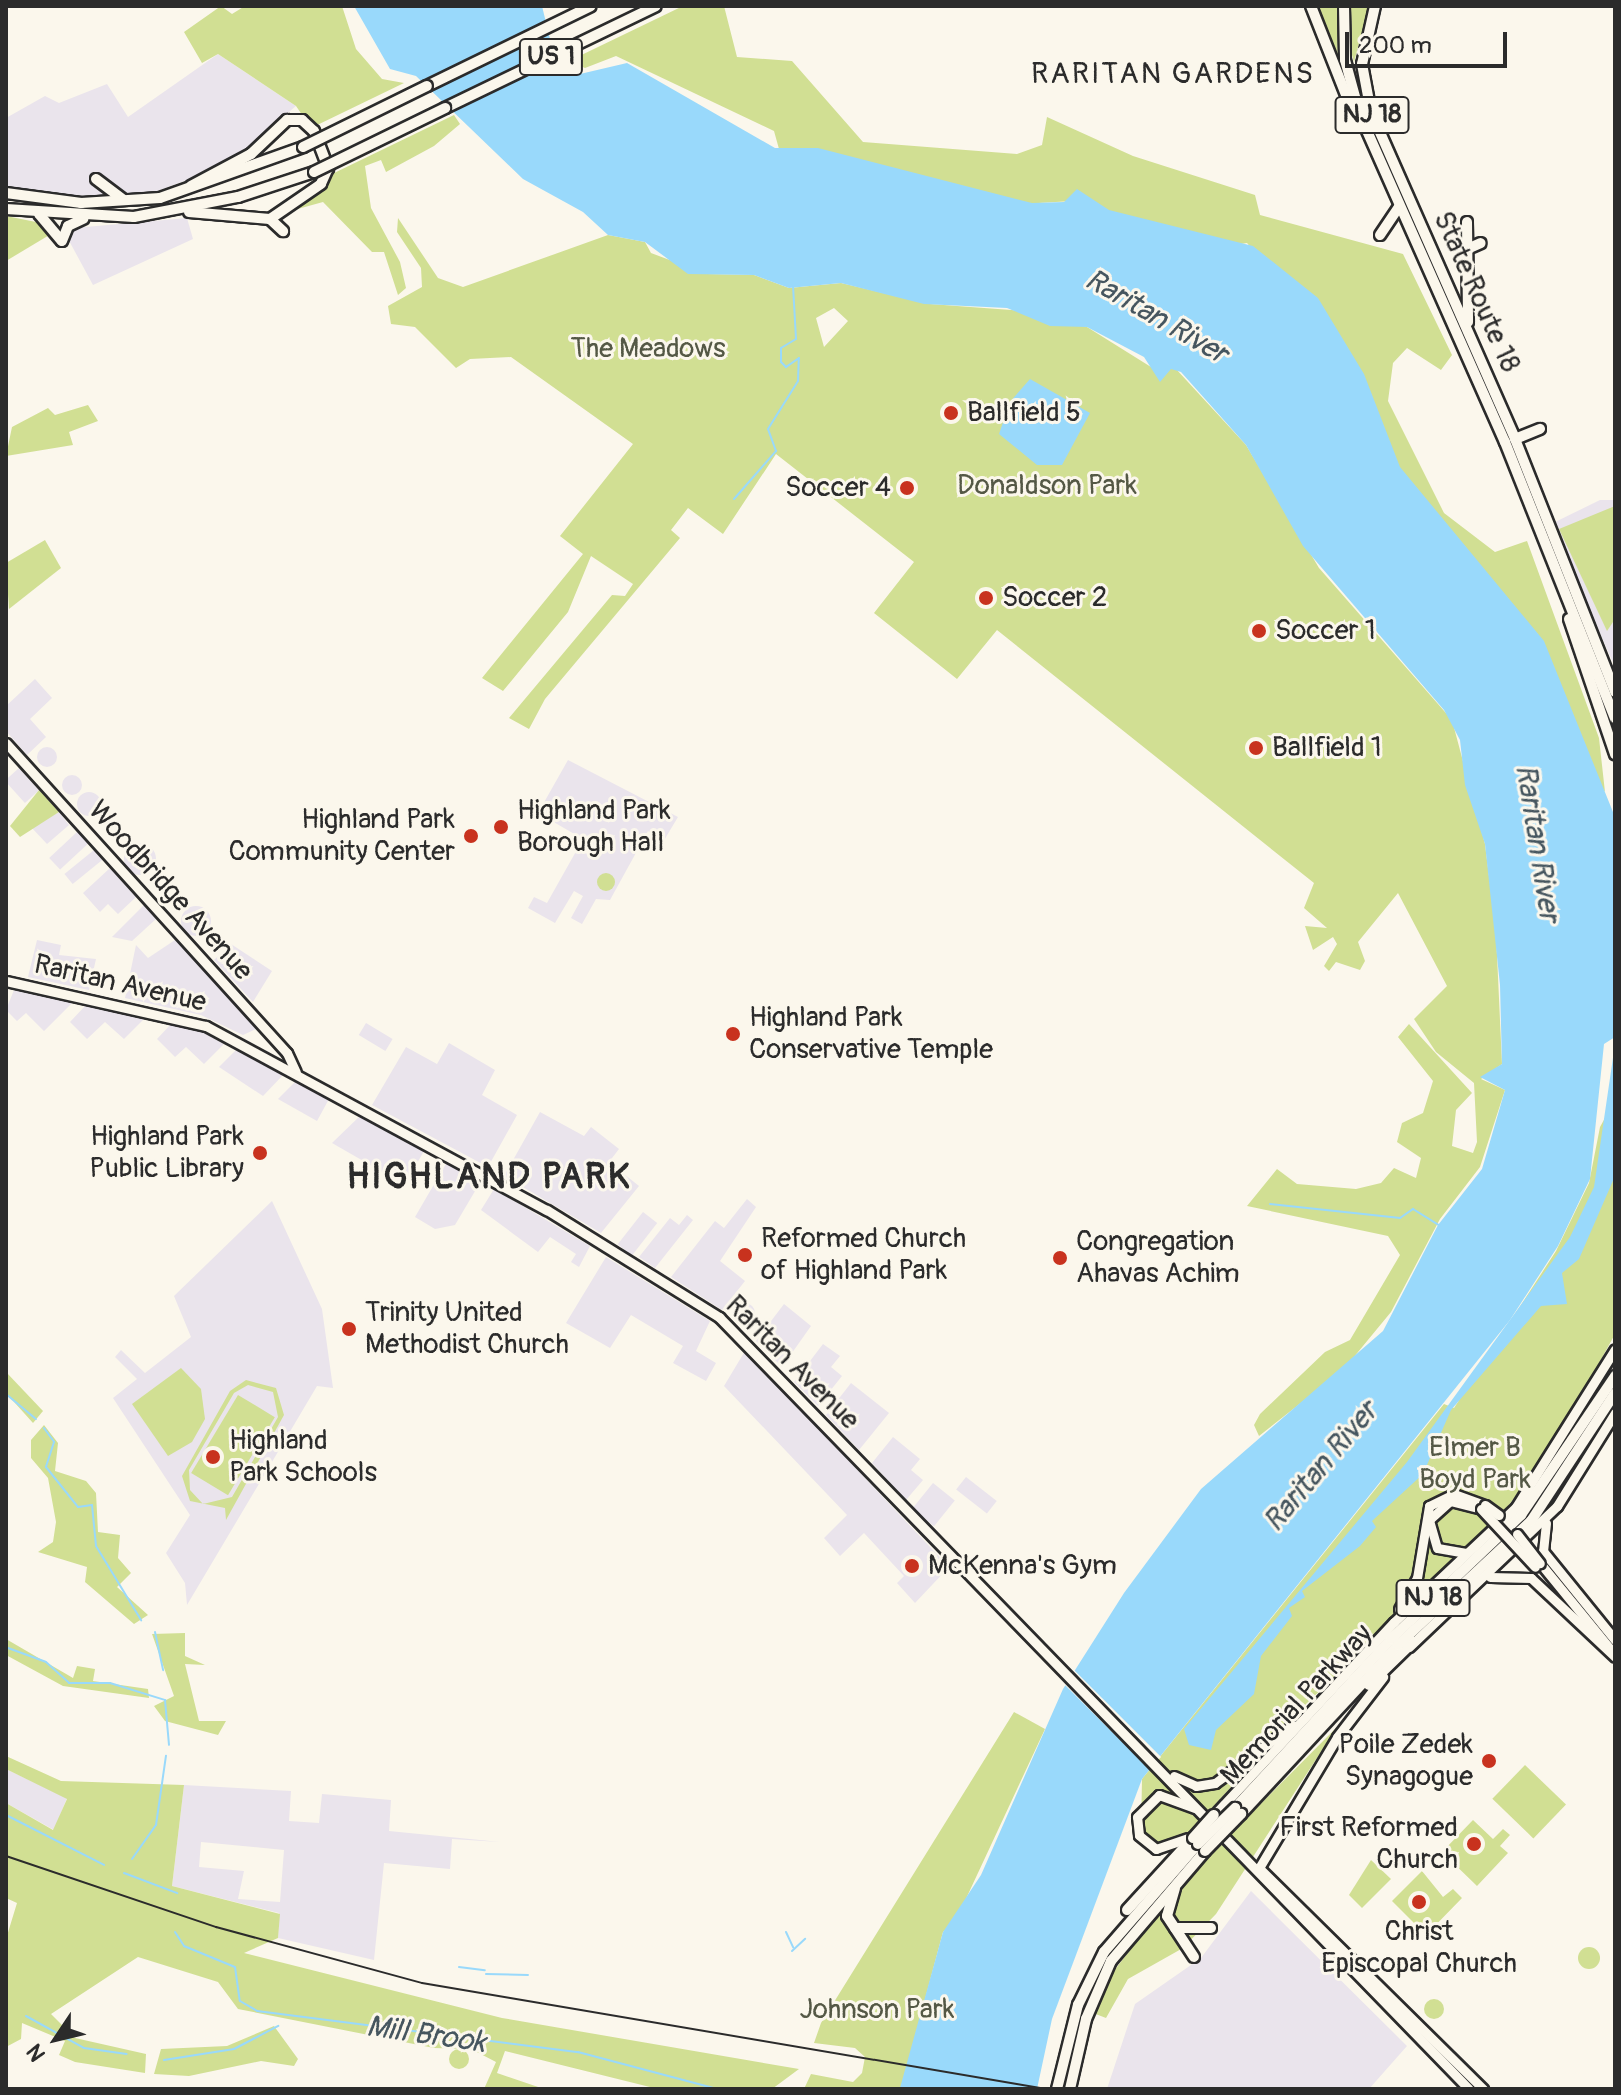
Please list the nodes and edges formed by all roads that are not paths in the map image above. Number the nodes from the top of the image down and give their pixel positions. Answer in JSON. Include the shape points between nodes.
{"nodes":[{"id":1,"x":591,"y":6,"type":"edge"},
{"id":2,"x":656,"y":6,"type":"edge"},
{"id":3,"x":1311,"y":6,"type":"edge"},
{"id":4,"x":1344,"y":6,"type":"edge"},
{"id":5,"x":1377,"y":6,"type":"edge"},
{"id":6,"x":1371,"y":140,"type":"junction"},
{"id":7,"x":6,"y":193,"type":"edge"},
{"id":8,"x":160,"y":198,"type":"junction"},
{"id":9,"x":129,"y":201,"type":"junction"},
{"id":10,"x":81,"y":203,"type":"junction"},
{"id":11,"x":1399,"y":207,"type":"junction"},
{"id":12,"x":290,"y":208,"type":"junction"},
{"id":13,"x":6,"y":209,"type":"edge"},
{"id":14,"x":183,"y":211,"type":"junction"},
{"id":15,"x":39,"y":214,"type":"junction"},
{"id":16,"x":86,"y":218,"type":"junction"},
{"id":17,"x":270,"y":219,"type":"junction"},
{"id":18,"x":1467,"y":222,"type":"dead end"},
{"id":19,"x":1380,"y":235,"type":"dead end"},
{"id":20,"x":1481,"y":243,"type":"dead end"},
{"id":21,"x":1465,"y":250,"type":"junction"},
{"id":22,"x":1469,"y":336,"type":"junction"},
{"id":23,"x":1540,"y":429,"type":"dead end"},
{"id":24,"x":1515,"y":439,"type":"junction"},
{"id":25,"x":1552,"y":564,"type":"junction"},
{"id":26,"x":1576,"y":593,"type":"junction"},
{"id":27,"x":1615,"y":673,"type":"edge"},
{"id":28,"x":1615,"y":692,"type":"edge"},
{"id":29,"x":1615,"y":718,"type":"edge"},
{"id":30,"x":6,"y":743,"type":"edge"},
{"id":31,"x":1615,"y":754,"type":"edge"},
{"id":32,"x":6,"y":981,"type":"edge"},
{"id":33,"x":296,"y":1072,"type":"junction"},
{"id":34,"x":1615,"y":1349,"type":"edge"},
{"id":35,"x":1615,"y":1376,"type":"edge"},
{"id":36,"x":1615,"y":1393,"type":"edge"},
{"id":37,"x":1615,"y":1413,"type":"edge"},
{"id":38,"x":1557,"y":1506,"type":"junction"},
{"id":39,"x":1483,"y":1507,"type":"junction"},
{"id":40,"x":1469,"y":1553,"type":"junction"},
{"id":41,"x":1538,"y":1565,"type":"junction"},
{"id":42,"x":1480,"y":1582,"type":"junction"},
{"id":43,"x":1586,"y":1632,"type":"junction"},
{"id":44,"x":1376,"y":1640,"type":"junction"},
{"id":45,"x":1615,"y":1640,"type":"edge"},
{"id":46,"x":1413,"y":1642,"type":"junction"},
{"id":47,"x":1615,"y":1656,"type":"edge"},
{"id":48,"x":1329,"y":1694,"type":"junction"},
{"id":49,"x":1293,"y":1759,"type":"junction"},
{"id":50,"x":1164,"y":1771,"type":"junction"},
{"id":51,"x":1235,"y":1808,"type":"junction"},
{"id":52,"x":1210,"y":1815,"type":"junction"},
{"id":53,"x":1197,"y":1842,"type":"junction"},
{"id":54,"x":1190,"y":1866,"type":"junction"},
{"id":55,"x":1259,"y":1868,"type":"junction"},
{"id":56,"x":1174,"y":1927,"type":"junction"},
{"id":57,"x":1211,"y":1928,"type":"dead end"},
{"id":58,"x":1194,"y":1957,"type":"dead end"},
{"id":59,"x":1057,"y":2089,"type":"edge"},
{"id":60,"x":1070,"y":2089,"type":"edge"},
{"id":61,"x":1469,"y":2089,"type":"edge"},
{"id":62,"x":1483,"y":2089,"type":"edge"}],
"edges":[{"from":1,"to":8,"type":"highway","number":"US 1","bridge":true,"via":[[303,147]]},
{"from":2,"to":14,"type":"highway","number":"US 1","bridge":true,"via":[[314,172]]},
{"from":3,"to":6,"type":"highway","via":[[1358,126]]},
{"from":4,"to":6,"type":"highway","name":"State Route 18","number":"NJ 18","via":[[1347,70]]},
{"from":5,"to":22,"type":"highway","name":"State Route 18","number":"NJ 18","via":[[1368,27],[1363,72],[1371,112]]},
{"from":6,"to":11,"type":"highway","name":"State Route 18","number":"NJ 18"},
{"from":7,"to":10,"type":"highway","number":"US 1"},
{"from":8,"to":9,"type":"highway","number":"US 1"},
{"from":8,"to":12,"type":"highway","via":[[237,163],[295,119],[314,131],[328,168],[321,184]]},
{"from":9,"to":10,"type":"highway","number":"US 1"},
{"from":9,"to":10,"type":"highway","via":[[96,179],[96,190]]},
{"from":11,"to":19,"type":"highway"},
{"from":11,"to":25,"type":"highway","name":"State Route 18","number":"NJ 18"},
{"from":12,"to":17,"type":"highway"},
{"from":12,"to":17,"type":"highway","via":[[286,230]]},
{"from":13,"to":15,"type":"highway","number":"US 1"},
{"from":14,"to":16,"type":"highway","number":"US 1"},
{"from":14,"to":17,"type":"highway"},
{"from":15,"to":16,"type":"highway","number":"US 1"},
{"from":15,"to":16,"type":"highway","via":[[62,241],[68,226]]},
{"from":18,"to":21,"type":"highway"},
{"from":20,"to":21,"type":"highway"},
{"from":21,"to":22,"type":"highway"},
{"from":22,"to":24,"type":"highway","name":"State Route 18","number":"NJ 18"},
{"from":23,"to":24,"type":"highway"},
{"from":24,"to":26,"type":"highway","name":"State Route 18","number":"NJ 18"},
{"from":25,"to":29,"type":"highway","number":"NJ 18"},
{"from":25,"to":31,"type":"highway"},
{"from":26,"to":27,"type":"highway"},
{"from":26,"to":28,"type":"highway","number":"NJ 18"},
{"from":30,"to":33,"type":"main road","name":"Woodbridge Avenue","via":[[286,1051]]},
{"from":32,"to":33,"type":"main road","name":"Raritan Avenue","via":[[190,1020]]},
{"from":33,"to":50,"type":"main road","name":"Raritan Avenue","via":[[550,1212],[719,1317]]},
{"from":34,"to":40,"type":"main road","via":[[1532,1488]]},
{"from":35,"to":51,"type":"highway","name":"Memorial Parkway","number":"NJ 18","via":[[1521,1515],[1391,1639]]},
{"from":36,"to":49,"type":"highway","name":"Memorial Parkway","number":"NJ 18","via":[[1531,1521],[1405,1637]]},
{"from":37,"to":38,"type":"main road"},
{"from":38,"to":42,"type":"main road"},
{"from":38,"to":45,"type":"main road","via":[[1542,1530],[1542,1548]]},
{"from":39,"to":40,"type":"main road","via":[[1450,1501],[1428,1522],[1440,1551]]},
{"from":39,"to":41,"type":"main road","bridge":true},
{"from":39,"to":44,"type":"main road","via":[[1454,1494],[1429,1506],[1416,1583]]},
{"from":40,"to":44,"type":"main road"},
{"from":41,"to":43,"type":"main road"},
{"from":41,"to":47,"type":"main road"},
{"from":42,"to":43,"type":"main road","via":[[1504,1573],[1528,1576]]},
{"from":42,"to":46,"type":"main road"},
{"from":43,"to":47,"type":"main road"},
{"from":44,"to":48,"type":"main road"},
{"from":46,"to":49,"type":"highway"},
{"from":46,"to":55,"type":"main road","via":[[1343,1728]]},
{"from":48,"to":50,"type":"main road","via":[[1215,1783],[1192,1785]]},
{"from":48,"to":51,"type":"main road"},
{"from":49,"to":51,"type":"highway","name":"Memorial Parkway","number":"NJ 18"},
{"from":50,"to":52,"type":"main road","name":"Raritan Avenue"},
{"from":51,"to":52,"type":"main road"},
{"from":51,"to":53,"type":"highway","name":"Memorial Parkway","number":"NJ 18","bridge":true},
{"from":52,"to":53,"type":"highway","bridge":true},
{"from":52,"to":53,"type":"main road","via":[[1166,1794],[1138,1812],[1139,1835],[1156,1849]]},
{"from":52,"to":55,"type":"main road","name":"Raritan Avenue"},
{"from":53,"to":54,"type":"highway","name":"Memorial Parkway","number":"NJ 18"},
{"from":53,"to":59,"type":"highway","name":"Memorial Parkway","number":"NJ 18","via":[[1115,1936],[1069,2033]]},
{"from":54,"to":56,"type":"highway","via":[[1167,1902]]},
{"from":54,"to":60,"type":"highway","name":"Memorial Parkway","number":"NJ 18","via":[[1111,1961],[1086,2019]]},
{"from":55,"to":61,"type":"main road","via":[[1338,1959]]},
{"from":55,"to":62,"type":"main road"},
{"from":56,"to":57,"type":"highway","via":[[1193,1934]]},
{"from":56,"to":58,"type":"highway"}]}
